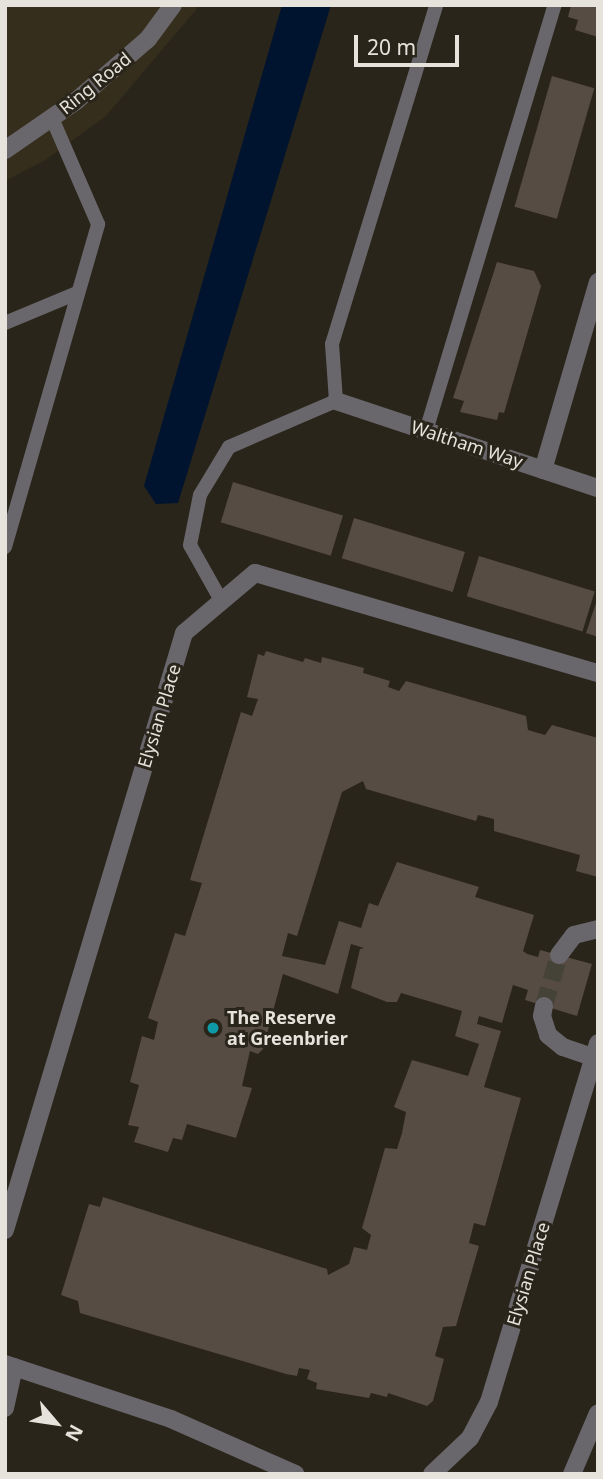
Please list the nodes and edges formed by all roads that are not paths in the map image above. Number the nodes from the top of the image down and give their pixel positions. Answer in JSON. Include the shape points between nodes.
{"nodes":[{"id":1,"x":173,"y":5,"type":"edge"},
{"id":2,"x":436,"y":5,"type":"edge"},
{"id":3,"x":555,"y":5,"type":"edge"},
{"id":4,"x":52,"y":118,"type":"junction"},
{"id":5,"x":5,"y":150,"type":"edge"},
{"id":6,"x":598,"y":282,"type":"edge"},
{"id":7,"x":78,"y":293,"type":"junction"},
{"id":8,"x":5,"y":323,"type":"edge"},
{"id":9,"x":336,"y":401,"type":"junction"},
{"id":10,"x":426,"y":431,"type":"junction"},
{"id":11,"x":543,"y":470,"type":"junction"},
{"id":12,"x":598,"y":488,"type":"edge"},
{"id":13,"x":5,"y":547,"type":"edge"},
{"id":14,"x":222,"y":602,"type":"junction"},
{"id":15,"x":598,"y":673,"type":"edge"},
{"id":16,"x":598,"y":929,"type":"edge"},
{"id":17,"x":559,"y":955,"type":"tunnel mouth"},
{"id":18,"x":544,"y":1006,"type":"tunnel mouth"},
{"id":19,"x":596,"y":1053,"type":"edge"},
{"id":20,"x":5,"y":1230,"type":"edge"},
{"id":21,"x":9,"y":1365,"type":"edge"},
{"id":22,"x":5,"y":1408,"type":"edge"},
{"id":23,"x":598,"y":1413,"type":"edge"},
{"id":24,"x":295,"y":1474,"type":"edge"},
{"id":25,"x":432,"y":1474,"type":"edge"},
{"id":26,"x":572,"y":1474,"type":"edge"}],
"edges":[{"from":1,"to":4,"type":"street","name":"Ring Road","via":[[148,39]]},
{"from":2,"to":9,"type":"lane","via":[[332,344]]},
{"from":3,"to":10,"type":"lane"},
{"from":4,"to":5,"type":"street","name":"Ring Road"},
{"from":4,"to":7,"type":"lane","via":[[97,224]]},
{"from":6,"to":11,"type":"street"},
{"from":7,"to":8,"type":"lane"},
{"from":7,"to":13,"type":"lane"},
{"from":9,"to":10,"type":"street","name":"Waltham Way"},
{"from":9,"to":14,"type":"lane","via":[[229,447],[200,495],[190,545]]},
{"from":10,"to":11,"type":"street","name":"Waltham Way"},
{"from":11,"to":12,"type":"street","name":"Waltham Way"},
{"from":14,"to":15,"type":"street","name":"Elysian Place","via":[[255,573]]},
{"from":14,"to":20,"type":"street","name":"Elysian Place","via":[[184,633]]},
{"from":16,"to":17,"type":"street","via":[[575,935]]},
{"from":18,"to":19,"type":"street","name":"Elysian Place","via":[[548,1035],[563,1048]]},
{"from":19,"to":25,"type":"street","name":"Elysian Place","via":[[489,1402],[470,1438]]},
{"from":21,"to":22,"type":"street"},
{"from":21,"to":24,"type":"street","via":[[172,1419]]},
{"from":23,"to":26,"type":"street"}]}
